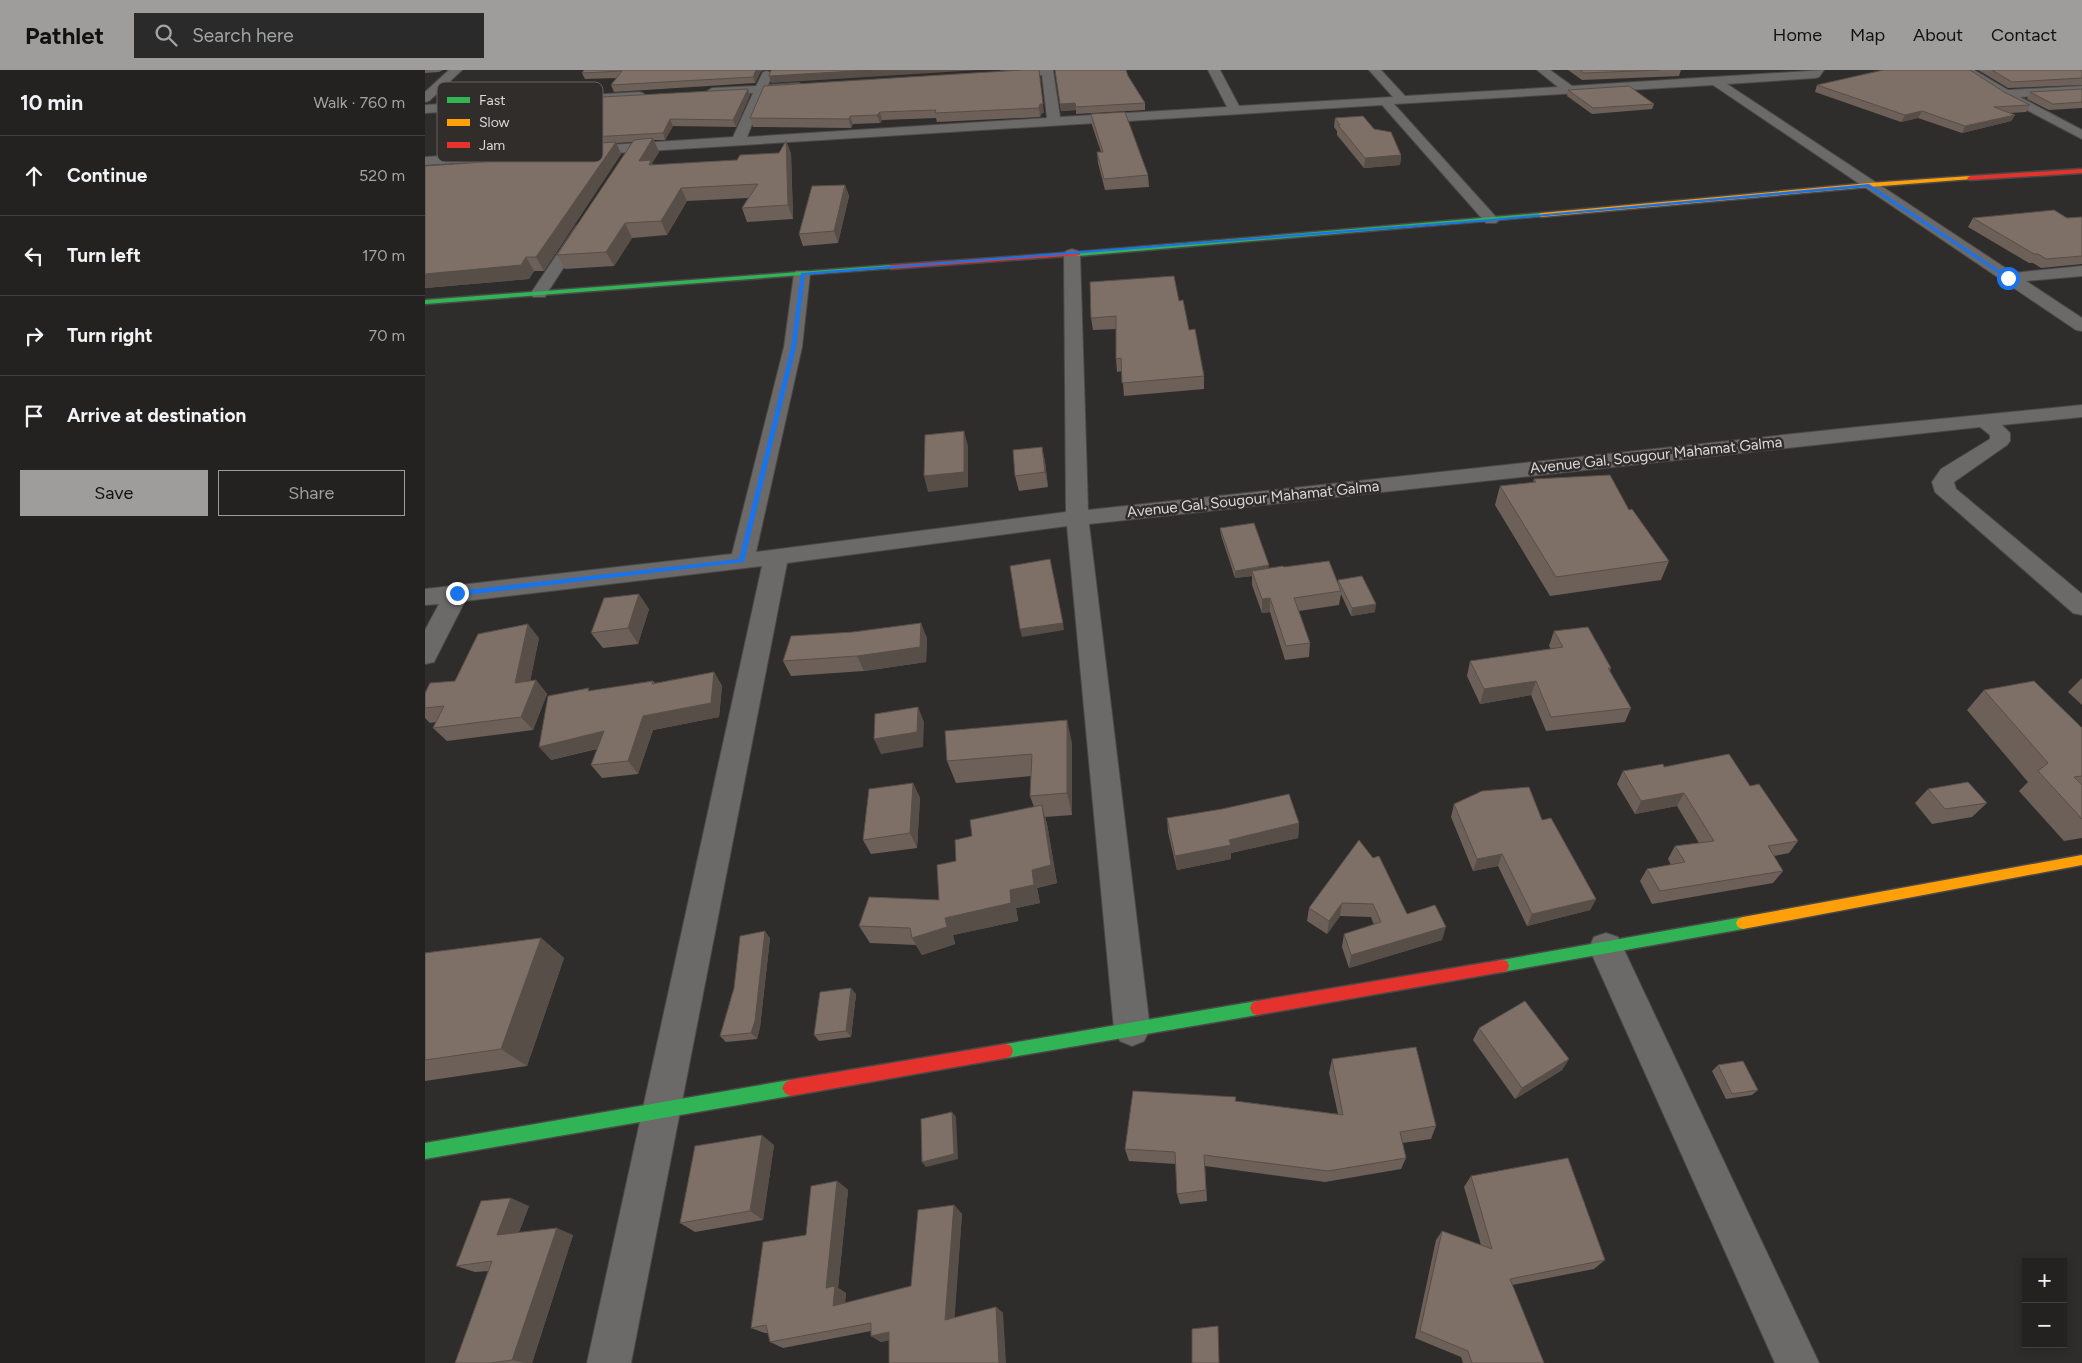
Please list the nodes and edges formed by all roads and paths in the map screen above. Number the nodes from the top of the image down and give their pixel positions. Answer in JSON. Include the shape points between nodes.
{"nodes":[{"id":1,"x":456,"y":70,"type":"edge"},
{"id":2,"x":768,"y":70,"type":"edge"},
{"id":3,"x":1214,"y":70,"type":"edge"},
{"id":4,"x":1375,"y":70,"type":"edge"},
{"id":5,"x":1543,"y":70,"type":"edge"},
{"id":6,"x":1965,"y":70,"type":"edge"},
{"id":7,"x":1048,"y":71,"type":"edge"},
{"id":8,"x":1814,"y":72,"type":"edge"},
{"id":9,"x":988,"y":75,"type":"edge"},
{"id":10,"x":1715,"y":81,"type":"junction"},
{"id":11,"x":443,"y":82,"type":"edge"},
{"id":12,"x":810,"y":86,"type":"edge"},
{"id":13,"x":437,"y":88,"type":"edge"},
{"id":14,"x":761,"y":89,"type":"junction"},
{"id":15,"x":1570,"y":90,"type":"junction"},
{"id":16,"x":2082,"y":90,"type":"edge"},
{"id":17,"x":702,"y":92,"type":"edge"},
{"id":18,"x":2006,"y":94,"type":"junction"},
{"id":19,"x":654,"y":95,"type":"edge"},
{"id":20,"x":425,"y":98,"type":"edge"},
{"id":21,"x":603,"y":98,"type":"edge"},
{"id":22,"x":1402,"y":100,"type":"junction"},
{"id":23,"x":1385,"y":101,"type":"junction"},
{"id":24,"x":1235,"y":110,"type":"junction"},
{"id":25,"x":1054,"y":121,"type":"junction"},
{"id":26,"x":2082,"y":134,"type":"edge"},
{"id":27,"x":738,"y":142,"type":"junction"},
{"id":28,"x":634,"y":149,"type":"junction"},
{"id":29,"x":603,"y":151,"type":"edge"},
{"id":30,"x":623,"y":165,"type":"edge"},
{"id":31,"x":2082,"y":171,"type":"edge"},
{"id":32,"x":1869,"y":185,"type":"junction"},
{"id":33,"x":592,"y":213,"type":"edge"},
{"id":34,"x":1491,"y":220,"type":"junction"},
{"id":35,"x":1072,"y":254,"type":"junction"},
{"id":36,"x":2082,"y":271,"type":"edge"},
{"id":37,"x":802,"y":274,"type":"junction"},
{"id":38,"x":2008,"y":278,"type":"junction"},
{"id":39,"x":539,"y":293,"type":"junction"},
{"id":40,"x":425,"y":302,"type":"edge"},
{"id":41,"x":2082,"y":326,"type":"edge"},
{"id":42,"x":2082,"y":411,"type":"edge"},
{"id":43,"x":1985,"y":421,"type":"junction"},
{"id":44,"x":1077,"y":518,"type":"junction"},
{"id":45,"x":776,"y":557,"type":"junction"},
{"id":46,"x":742,"y":561,"type":"junction"},
{"id":47,"x":457,"y":593,"type":"junction"},
{"id":48,"x":425,"y":597,"type":"edge"},
{"id":49,"x":2082,"y":607,"type":"edge"},
{"id":50,"x":425,"y":655,"type":"edge"},
{"id":51,"x":2082,"y":860,"type":"edge"},
{"id":52,"x":1605,"y":948,"type":"junction"},
{"id":53,"x":1132,"y":1029,"type":"junction"},
{"id":54,"x":660,"y":1110,"type":"junction"},
{"id":55,"x":425,"y":1151,"type":"edge"},
{"id":56,"x":609,"y":1363,"type":"edge"},
{"id":57,"x":1797,"y":1363,"type":"edge"}],
"edges":[{"from":1,"to":11,"type":"street"},
{"from":2,"to":14,"type":"street"},
{"from":3,"to":24,"type":"street"},
{"from":4,"to":22,"type":"street"},
{"from":5,"to":15,"type":"street"},
{"from":6,"to":18,"type":"street"},
{"from":7,"to":9,"type":"street"},
{"from":7,"to":25,"type":"street"},
{"from":8,"to":10,"type":"street"},
{"from":10,"to":15,"type":"street"},
{"from":10,"to":32,"type":"street"},
{"from":12,"to":14,"type":"street"},
{"from":13,"to":20,"type":"street"},
{"from":14,"to":17,"type":"street"},
{"from":14,"to":27,"type":"street"},
{"from":15,"to":22,"type":"street"},
{"from":16,"to":18,"type":"street"},
{"from":18,"to":26,"type":"street"},
{"from":19,"to":21,"type":"street"},
{"from":22,"to":23,"type":"street"},
{"from":23,"to":24,"type":"street"},
{"from":23,"to":34,"type":"street"},
{"from":24,"to":25,"type":"street"},
{"from":25,"to":27,"type":"street"},
{"from":27,"to":28,"type":"street"},
{"from":28,"to":29,"type":"street"},
{"from":28,"to":30,"type":"street"},
{"from":31,"to":32,"type":"main road"},
{"from":32,"to":34,"type":"main road"},
{"from":32,"to":38,"type":"street"},
{"from":33,"to":39,"type":"street"},
{"from":34,"to":35,"type":"main road"},
{"from":35,"to":37,"type":"main road"},
{"from":35,"to":44,"type":"street"},
{"from":36,"to":38,"type":"street"},
{"from":37,"to":39,"type":"main road"},
{"from":37,"to":46,"type":"street","via":[[793,347]]},
{"from":38,"to":41,"type":"street"},
{"from":39,"to":40,"type":"main road"},
{"from":42,"to":43,"type":"street","name":"Avenue Gal. Sougour Mahamat Galma"},
{"from":43,"to":44,"type":"street","name":"Avenue Gal. Sougour Mahamat Galma"},
{"from":43,"to":49,"type":"street","via":[[1999,433],[2000,441],[1949,474],[1943,482],[1946,492]]},
{"from":44,"to":45,"type":"street","name":"Avenue Gal. Sougour Mahamat Galma"},
{"from":44,"to":53,"type":"street"},
{"from":45,"to":46,"type":"street","name":"Avenue Gal. Sougour Mahamat Galma"},
{"from":45,"to":54,"type":"street"},
{"from":46,"to":47,"type":"street","name":"Avenue Gal. Sougour Mahamat Galma"},
{"from":47,"to":48,"type":"street","name":"Avenue Gal. Sougour Mahamat Galma"},
{"from":47,"to":50,"type":"street"},
{"from":51,"to":52,"type":"main road"},
{"from":52,"to":53,"type":"main road"},
{"from":52,"to":57,"type":"street"},
{"from":53,"to":54,"type":"main road"},
{"from":54,"to":55,"type":"main road"},
{"from":54,"to":56,"type":"street"}]}
